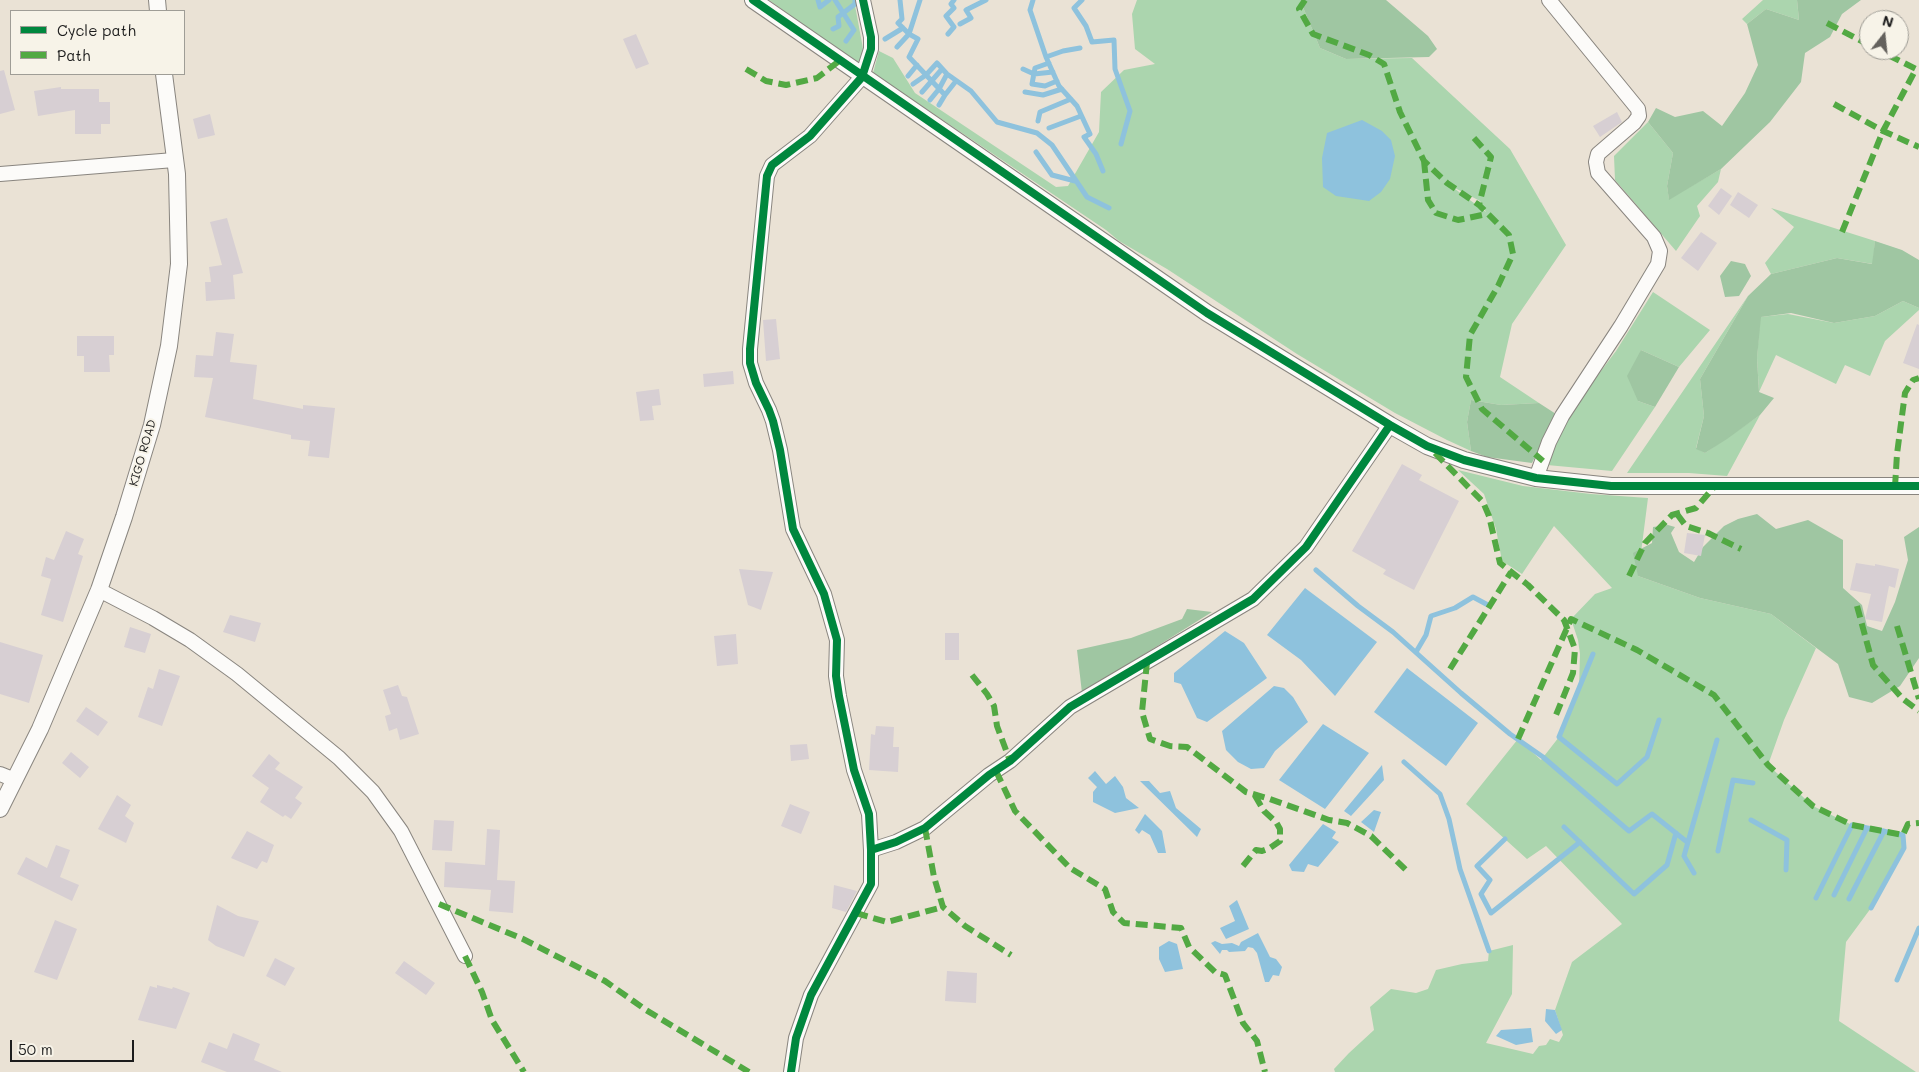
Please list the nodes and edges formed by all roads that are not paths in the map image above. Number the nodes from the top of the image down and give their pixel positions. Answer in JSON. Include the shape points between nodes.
{"nodes":[{"id":1,"x":752,"y":0,"type":"edge"},
{"id":2,"x":863,"y":0,"type":"edge"},
{"id":3,"x":1549,"y":0,"type":"edge"},
{"id":4,"x":164,"y":75,"type":"edge"},
{"id":5,"x":862,"y":77,"type":"junction"},
{"id":6,"x":174,"y":160,"type":"junction"},
{"id":7,"x":0,"y":174,"type":"edge"},
{"id":8,"x":1390,"y":425,"type":"junction"},
{"id":9,"x":1536,"y":478,"type":"junction"},
{"id":10,"x":1919,"y":486,"type":"edge"},
{"id":11,"x":98,"y":590,"type":"junction"},
{"id":12,"x":0,"y":774,"type":"edge"},
{"id":13,"x":15,"y":780,"type":"junction"},
{"id":14,"x":0,"y":809,"type":"edge"},
{"id":15,"x":871,"y":850,"type":"junction"},
{"id":16,"x":465,"y":956,"type":"dead end"},
{"id":17,"x":791,"y":1072,"type":"edge"}],
"edges":[{"from":1,"to":5,"type":"street"},
{"from":2,"to":5,"type":"street","via":[[871,49]]},
{"from":3,"to":9,"type":"street","via":[[1638,109],[1639,116],[1634,123],[1598,154],[1596,162],[1598,172],[1654,237],[1660,251],[1658,264],[1562,416]]},
{"from":4,"to":6,"type":"street","name":"KIGO ROAD"},
{"from":5,"to":8,"type":"street","via":[[1207,313]]},
{"from":5,"to":15,"type":"street","via":[[810,136],[772,165],[767,176],[750,363],[773,421],[793,530],[824,594],[837,640],[838,696],[854,770],[869,814]]},
{"from":6,"to":7,"type":"street"},
{"from":6,"to":11,"type":"street","name":"KIGO ROAD","via":[[179,264],[169,346],[152,425]]},
{"from":8,"to":9,"type":"street","via":[[1428,446],[1464,460]]},
{"from":8,"to":15,"type":"street","via":[[1306,547],[1253,599],[1070,708],[1010,761],[924,828]]},
{"from":9,"to":10,"type":"street","via":[[1611,486]]},
{"from":11,"to":13,"type":"street","name":"KIGO ROAD"},
{"from":11,"to":16,"type":"street","via":[[190,640],[237,674],[339,758],[372,792],[401,831]]},
{"from":12,"to":13,"type":"street"},
{"from":13,"to":14,"type":"street","name":"KIGO ROAD"},
{"from":15,"to":17,"type":"street","via":[[871,884],[811,995],[796,1038]]}]}
